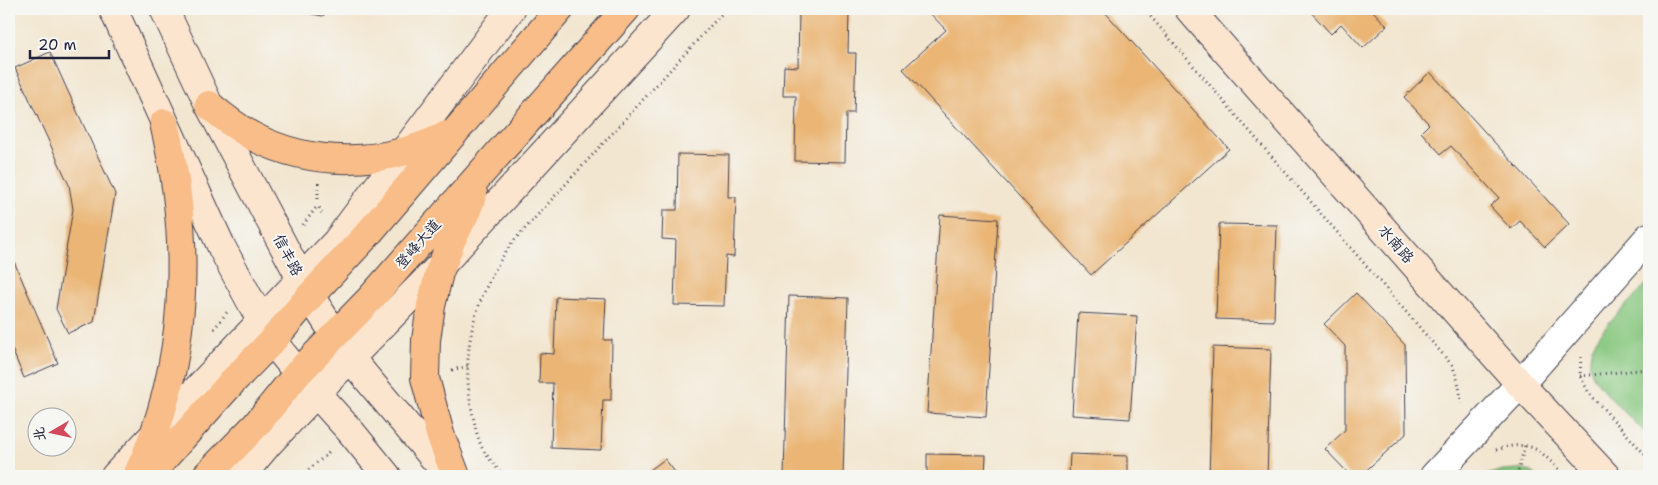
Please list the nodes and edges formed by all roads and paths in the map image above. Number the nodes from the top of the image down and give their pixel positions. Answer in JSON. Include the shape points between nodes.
{"nodes":[{"id":1,"x":113,"y":9,"type":"edge"},
{"id":2,"x":164,"y":9,"type":"edge"},
{"id":3,"x":511,"y":9,"type":"edge"},
{"id":4,"x":560,"y":9,"type":"edge"},
{"id":5,"x":626,"y":9,"type":"edge"},
{"id":6,"x":676,"y":9,"type":"edge"},
{"id":7,"x":726,"y":9,"type":"edge"},
{"id":8,"x":1144,"y":9,"type":"edge"},
{"id":9,"x":1190,"y":9,"type":"edge"},
{"id":10,"x":209,"y":105,"type":"junction"},
{"id":11,"x":164,"y":123,"type":"junction"},
{"id":12,"x":453,"y":132,"type":"junction"},
{"id":13,"x":404,"y":153,"type":"junction"},
{"id":14,"x":481,"y":172,"type":"junction"},
{"id":15,"x":1649,"y":237,"type":"edge"},
{"id":16,"x":444,"y":262,"type":"junction"},
{"id":17,"x":305,"y":287,"type":"junction"},
{"id":18,"x":267,"y":331,"type":"junction"},
{"id":19,"x":334,"y":335,"type":"junction"},
{"id":20,"x":1583,"y":352,"type":"dead end"},
{"id":21,"x":350,"y":358,"type":"junction"},
{"id":22,"x":1649,"y":369,"type":"edge"},
{"id":23,"x":1580,"y":376,"type":"junction"},
{"id":24,"x":307,"y":383,"type":"junction"},
{"id":25,"x":1520,"y":384,"type":"junction"},
{"id":26,"x":1461,"y":409,"type":"dead end"},
{"id":27,"x":153,"y":436,"type":"junction"},
{"id":28,"x":1525,"y":445,"type":"junction"},
{"id":29,"x":1496,"y":450,"type":"dead end"},
{"id":30,"x":1649,"y":459,"type":"edge"},
{"id":31,"x":115,"y":476,"type":"edge"},
{"id":32,"x":137,"y":476,"type":"edge"},
{"id":33,"x":148,"y":476,"type":"edge"},
{"id":34,"x":206,"y":476,"type":"edge"},
{"id":35,"x":241,"y":476,"type":"edge"},
{"id":36,"x":387,"y":476,"type":"edge"},
{"id":37,"x":449,"y":476,"type":"edge"},
{"id":38,"x":456,"y":476,"type":"edge"},
{"id":39,"x":503,"y":476,"type":"edge"},
{"id":40,"x":1434,"y":476,"type":"edge"},
{"id":41,"x":1517,"y":476,"type":"edge"},
{"id":42,"x":1565,"y":476,"type":"edge"},
{"id":43,"x":1606,"y":476,"type":"edge"}],
"edges":[{"from":1,"to":11,"type":"street"},
{"from":2,"to":10,"type":"street","name":"信丰路"},
{"from":3,"to":13,"type":"street"},
{"from":4,"to":12,"type":"main road"},
{"from":5,"to":14,"type":"main road","name":"登峰大道"},
{"from":6,"to":16,"type":"street"},
{"from":7,"to":39,"type":"path","via":[[511,244],[495,267],[474,319],[467,373],[475,425],[484,450]]},
{"from":8,"to":26,"type":"path","via":[[1452,365],[1458,379]]},
{"from":9,"to":25,"type":"street","name":"水南路"},
{"from":10,"to":13,"type":"main road","via":[[252,136],[302,155],[354,160]]},
{"from":10,"to":17,"type":"street","name":"信丰路"},
{"from":11,"to":18,"type":"street","via":[[222,248]]},
{"from":11,"to":27,"type":"main road","via":[[179,201],[182,280],[174,357]]},
{"from":12,"to":13,"type":"main road"},
{"from":12,"to":17,"type":"main road","via":[[366,236]]},
{"from":13,"to":17,"type":"street"},
{"from":14,"to":16,"type":"main road"},
{"from":14,"to":19,"type":"main road","name":"登峰大道","via":[[370,299]]},
{"from":15,"to":25,"type":"street"},
{"from":16,"to":21,"type":"street"},
{"from":16,"to":38,"type":"main road","via":[[431,306],[425,378],[440,434]]},
{"from":17,"to":18,"type":"main road"},
{"from":17,"to":19,"type":"street","name":"信丰路"},
{"from":18,"to":24,"type":"street"},
{"from":18,"to":27,"type":"street"},
{"from":18,"to":33,"type":"main road","via":[[232,381]]},
{"from":19,"to":21,"type":"street","name":"信丰路"},
{"from":19,"to":24,"type":"main road","name":"登峰大道"},
{"from":20,"to":23,"type":"path"},
{"from":21,"to":24,"type":"street"},
{"from":21,"to":37,"type":"street","name":"信丰路"},
{"from":22,"to":23,"type":"path"},
{"from":23,"to":30,"type":"path","via":[[1589,393]]},
{"from":24,"to":34,"type":"main road","name":"登峰大道","via":[[250,431]]},
{"from":24,"to":35,"type":"street"},
{"from":24,"to":36,"type":"street"},
{"from":25,"to":40,"type":"street"},
{"from":25,"to":43,"type":"street","name":"水南路"},
{"from":27,"to":31,"type":"street"},
{"from":27,"to":32,"type":"main road"},
{"from":28,"to":29,"type":"path"},
{"from":28,"to":41,"type":"path"},
{"from":28,"to":42,"type":"path","via":[[1538,449]]}]}
